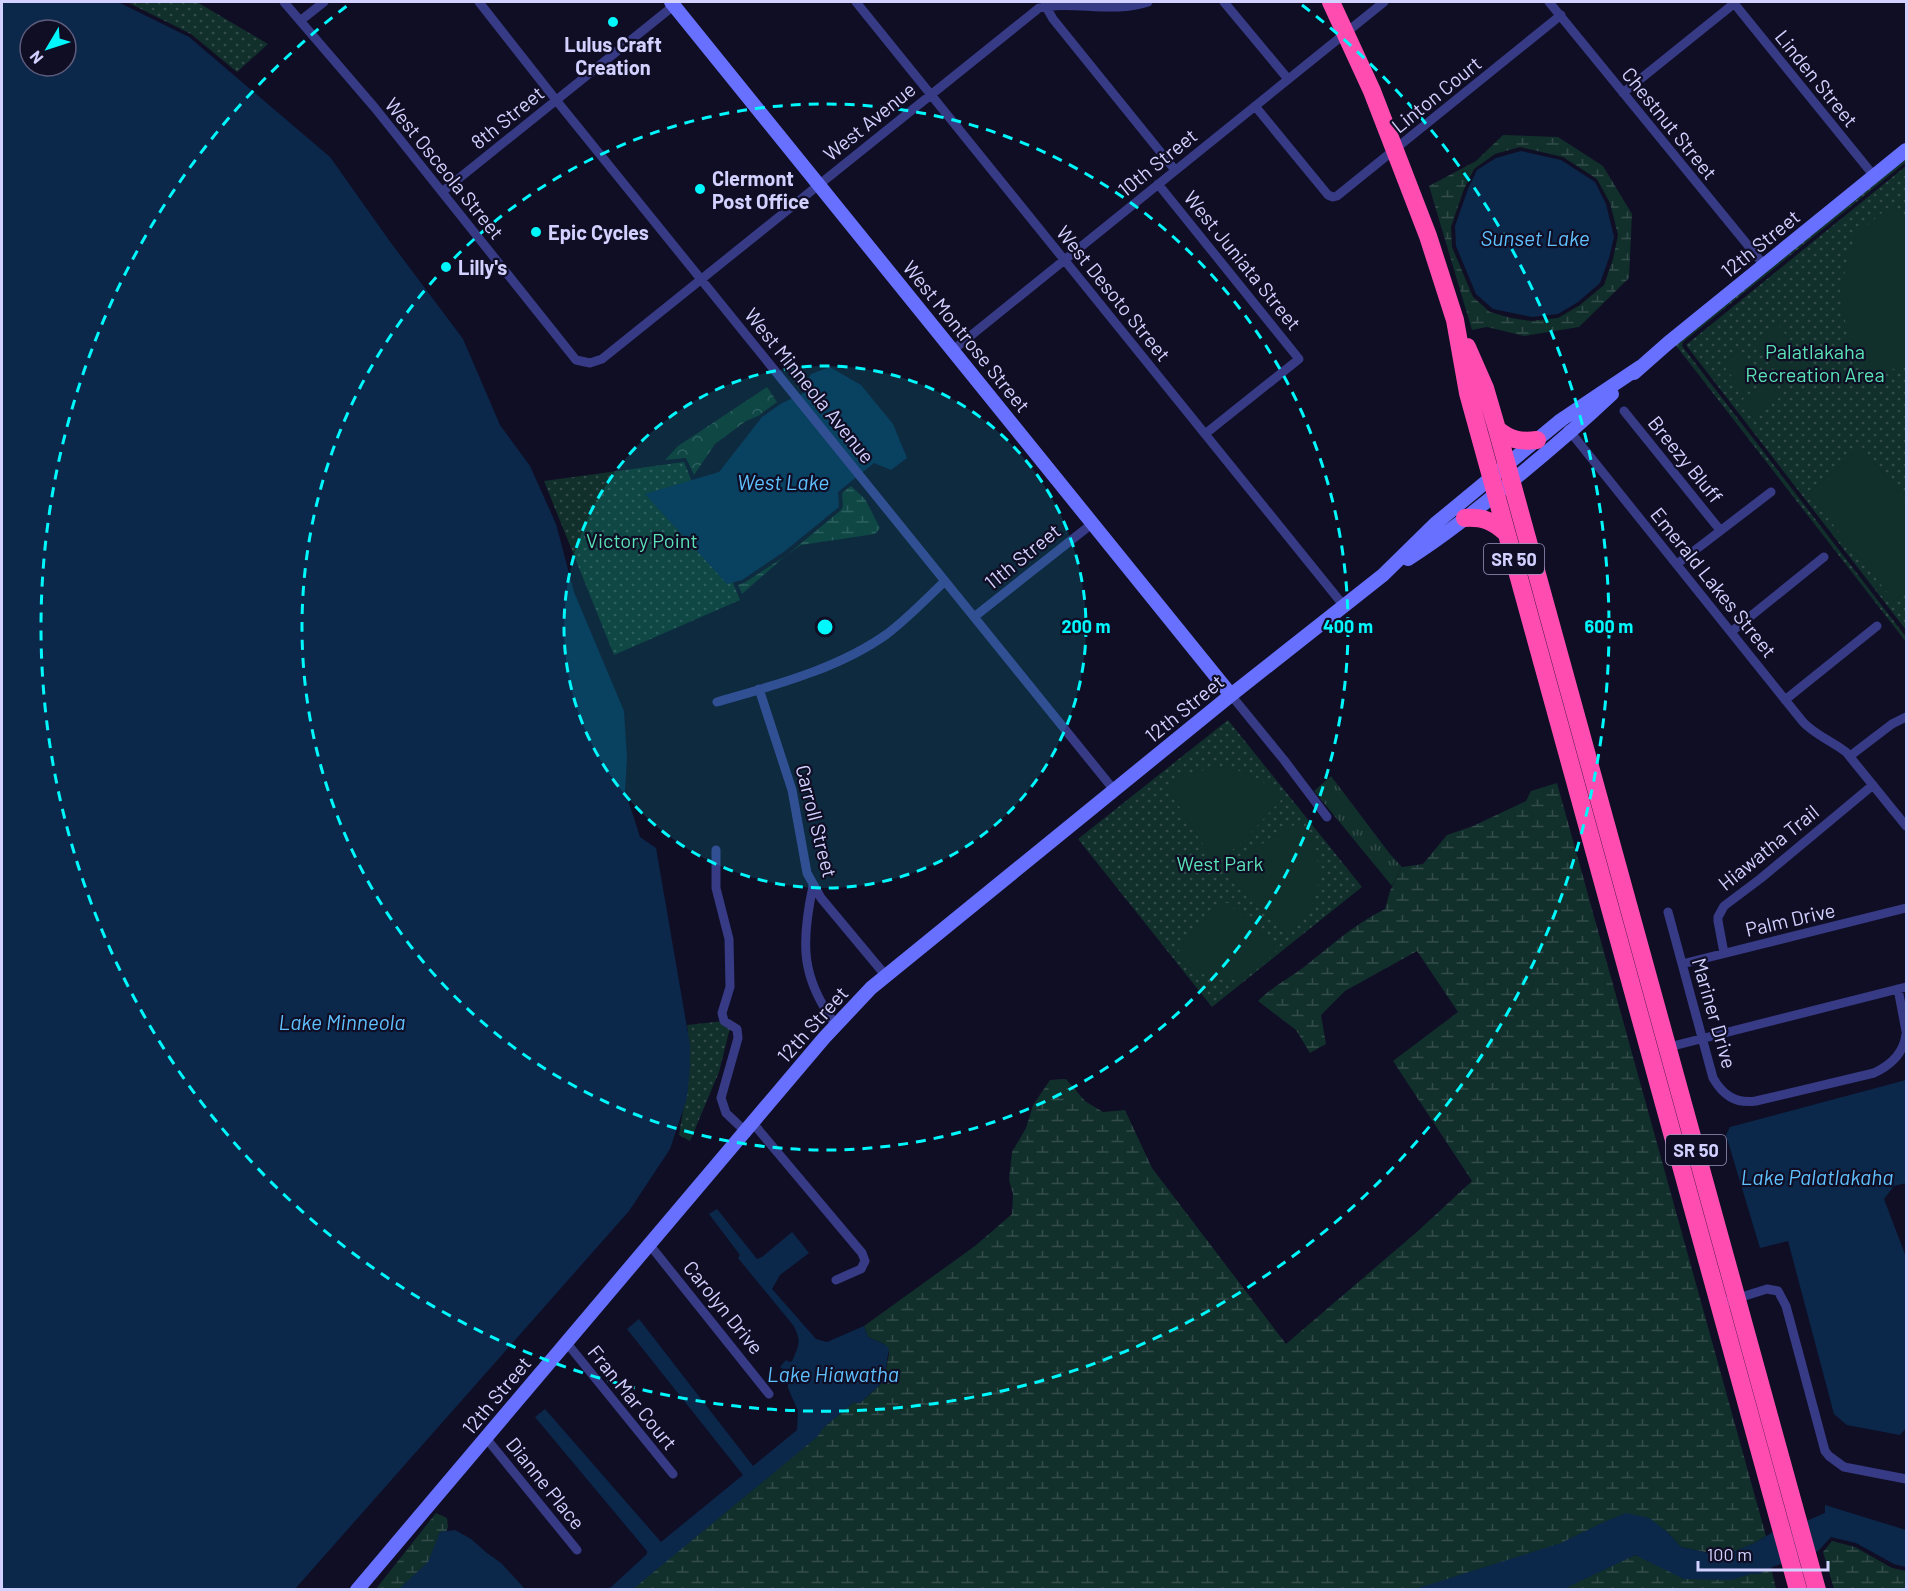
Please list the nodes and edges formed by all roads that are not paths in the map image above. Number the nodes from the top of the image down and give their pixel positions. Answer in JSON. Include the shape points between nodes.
{"nodes":[{"id":1,"x":284,"y":2,"type":"edge"},
{"id":2,"x":324,"y":2,"type":"edge"},
{"id":3,"x":479,"y":2,"type":"edge"},
{"id":4,"x":856,"y":2,"type":"edge"},
{"id":5,"x":1148,"y":2,"type":"edge"},
{"id":6,"x":1224,"y":2,"type":"edge"},
{"id":7,"x":1331,"y":2,"type":"edge"},
{"id":8,"x":1384,"y":2,"type":"edge"},
{"id":9,"x":1549,"y":2,"type":"edge"},
{"id":10,"x":1734,"y":2,"type":"edge"},
{"id":11,"x":675,"y":3,"type":"edge"},
{"id":12,"x":1045,"y":5,"type":"junction"},
{"id":13,"x":1561,"y":15,"type":"junction"},
{"id":14,"x":300,"y":21,"type":"junction"},
{"id":15,"x":1346,"y":33,"type":"junction"},
{"id":16,"x":1288,"y":79,"type":"junction"},
{"id":17,"x":1623,"y":93,"type":"junction"},
{"id":18,"x":930,"y":95,"type":"junction"},
{"id":19,"x":556,"y":100,"type":"junction"},
{"id":20,"x":1255,"y":106,"type":"junction"},
{"id":21,"x":1396,"y":150,"type":"junction"},
{"id":22,"x":1906,"y":150,"type":"edge"},
{"id":23,"x":1175,"y":170,"type":"junction"},
{"id":24,"x":1874,"y":176,"type":"junction"},
{"id":25,"x":820,"y":184,"type":"junction"},
{"id":26,"x":1158,"y":184,"type":"junction"},
{"id":27,"x":441,"y":192,"type":"junction"},
{"id":28,"x":1063,"y":259,"type":"junction"},
{"id":29,"x":1764,"y":266,"type":"junction"},
{"id":30,"x":702,"y":279,"type":"junction"},
{"id":31,"x":1455,"y":320,"type":"junction"},
{"id":32,"x":953,"y":350,"type":"junction"},
{"id":33,"x":576,"y":360,"type":"joint"},
{"id":34,"x":1640,"y":368,"type":"junction"},
{"id":35,"x":1624,"y":411,"type":"dead end"},
{"id":36,"x":1561,"y":420,"type":"junction"},
{"id":37,"x":1497,"y":429,"type":"junction"},
{"id":38,"x":1571,"y":433,"type":"junction"},
{"id":39,"x":1205,"y":434,"type":"junction"},
{"id":40,"x":1537,"y":440,"type":"junction"},
{"id":41,"x":1509,"y":473,"type":"junction"},
{"id":42,"x":1493,"y":486,"type":"junction"},
{"id":43,"x":1771,"y":492,"type":"dead end"},
{"id":44,"x":1466,"y":518,"type":"junction"},
{"id":45,"x":1092,"y":523,"type":"junction"},
{"id":46,"x":1435,"y":524,"type":"junction"},
{"id":47,"x":1719,"y":530,"type":"junction"},
{"id":48,"x":1506,"y":533,"type":"junction"},
{"id":49,"x":1444,"y":536,"type":"junction"},
{"id":50,"x":1824,"y":557,"type":"dead end"},
{"id":51,"x":1677,"y":564,"type":"junction"},
{"id":52,"x":1383,"y":575,"type":"junction"},
{"id":53,"x":945,"y":581,"type":"junction"},
{"id":54,"x":1344,"y":606,"type":"junction"},
{"id":55,"x":974,"y":617,"type":"junction"},
{"id":56,"x":1877,"y":626,"type":"dead end"},
{"id":57,"x":1731,"y":632,"type":"junction"},
{"id":58,"x":759,"y":689,"type":"junction"},
{"id":59,"x":1231,"y":695,"type":"junction"},
{"id":60,"x":1785,"y":700,"type":"junction"},
{"id":61,"x":717,"y":702,"type":"dead end"},
{"id":62,"x":1906,"y":717,"type":"edge"},
{"id":63,"x":1850,"y":756,"type":"junction"},
{"id":64,"x":1873,"y":784,"type":"junction"},
{"id":65,"x":1114,"y":790,"type":"junction"},
{"id":66,"x":1327,"y":817,"type":"dead end"},
{"id":67,"x":1906,"y":826,"type":"edge"},
{"id":68,"x":716,"y":850,"type":"dead end"},
{"id":69,"x":813,"y":886,"type":"junction"},
{"id":70,"x":1906,"y":908,"type":"edge"},
{"id":71,"x":1668,"y":912,"type":"dead end"},
{"id":72,"x":1724,"y":953,"type":"junction"},
{"id":73,"x":1682,"y":964,"type":"junction"},
{"id":74,"x":886,"y":976,"type":"junction"},
{"id":75,"x":1902,"y":988,"type":"edge"},
{"id":76,"x":836,"y":1025,"type":"junction"},
{"id":77,"x":1906,"y":1032,"type":"edge"},
{"id":78,"x":1702,"y":1038,"type":"junction"},
{"id":79,"x":1668,"y":1047,"type":"junction"},
{"id":80,"x":1650,"y":1053,"type":"junction"},
{"id":81,"x":749,"y":1127,"type":"junction"},
{"id":82,"x":650,"y":1244,"type":"junction"},
{"id":83,"x":836,"y":1280,"type":"dead end"},
{"id":84,"x":1738,"y":1299,"type":"junction"},
{"id":85,"x":1719,"y":1304,"type":"junction"},
{"id":86,"x":566,"y":1342,"type":"junction"},
{"id":87,"x":769,"y":1394,"type":"dead end"},
{"id":88,"x":486,"y":1438,"type":"junction"},
{"id":89,"x":673,"y":1474,"type":"dead end"},
{"id":90,"x":1906,"y":1479,"type":"edge"},
{"id":91,"x":577,"y":1550,"type":"dead end"},
{"id":92,"x":357,"y":1590,"type":"edge"},
{"id":93,"x":1798,"y":1590,"type":"edge"},
{"id":94,"x":1817,"y":1590,"type":"edge"}],
"edges":[{"from":1,"to":14,"type":"street","name":"West Osceola Street"},
{"from":2,"to":14,"type":"street"},
{"from":3,"to":19,"type":"street","name":"West Minneola Avenue"},
{"from":4,"to":18,"type":"street","name":"West Desoto Street"},
{"from":5,"to":12,"type":"street","via":[[1115,6]]},
{"from":6,"to":16,"type":"street"},
{"from":7,"to":15,"type":"highway","number":"SR 50"},
{"from":8,"to":15,"type":"street","name":"10th Street"},
{"from":9,"to":13,"type":"street","name":"Chestnut Street"},
{"from":10,"to":17,"type":"street"},
{"from":10,"to":24,"type":"street","name":"Linden Street"},
{"from":11,"to":19,"type":"street","name":"8th Street"},
{"from":11,"to":25,"type":"main road","name":"West Montrose Street"},
{"from":12,"to":18,"type":"street","name":"West Avenue"},
{"from":12,"to":23,"type":"street","name":"West Juniata Street"},
{"from":13,"to":17,"type":"street","name":"Chestnut Street"},
{"from":13,"to":21,"type":"street","name":"Linton Court"},
{"from":14,"to":27,"type":"street","name":"West Osceola Street"},
{"from":15,"to":16,"type":"street","name":"10th Street"},
{"from":15,"to":21,"type":"highway","number":"SR 50"},
{"from":16,"to":20,"type":"street","name":"10th Street"},
{"from":17,"to":29,"type":"street","name":"Chestnut Street"},
{"from":18,"to":25,"type":"street","name":"West Avenue"},
{"from":18,"to":28,"type":"street","name":"West Desoto Street"},
{"from":19,"to":27,"type":"street","name":"8th Street"},
{"from":19,"to":30,"type":"street","name":"West Minneola Avenue"},
{"from":20,"to":21,"type":"street","name":"Linton Court","via":[[1333,197]]},
{"from":20,"to":23,"type":"street","name":"10th Street"},
{"from":21,"to":31,"type":"highway","number":"SR 50"},
{"from":22,"to":24,"type":"main road","name":"12th Street"},
{"from":23,"to":26,"type":"street","name":"10th Street"},
{"from":24,"to":29,"type":"main road","name":"12th Street"},
{"from":25,"to":30,"type":"street","name":"West Avenue"},
{"from":25,"to":32,"type":"main road","name":"West Montrose Street"},
{"from":26,"to":28,"type":"street","name":"10th Street"},
{"from":26,"to":39,"type":"street","name":"West Juniata Street","via":[[1299,359]]},
{"from":27,"to":33,"type":"street","name":"West Osceola Street"},
{"from":28,"to":32,"type":"street","name":"10th Street"},
{"from":28,"to":39,"type":"street","name":"West Desoto Street"},
{"from":29,"to":34,"type":"main road","name":"12th Street"},
{"from":30,"to":33,"type":"street","name":"West Avenue","via":[[602,359],[590,363]]},
{"from":30,"to":53,"type":"street","name":"West Minneola Avenue"},
{"from":31,"to":37,"type":"highway","number":"SR 50","via":[[1485,388]]},
{"from":31,"to":42,"type":"highway","number":"SR 50","via":[[1468,393]]},
{"from":32,"to":45,"type":"main road","name":"West Montrose Street"},
{"from":34,"to":36,"type":"main road","name":"12th Street"},
{"from":34,"to":38,"type":"main road","name":"12th Street"},
{"from":35,"to":47,"type":"street","name":"Breezy Bluff"},
{"from":36,"to":38,"type":"street","name":"Emerald Lakes Street"},
{"from":36,"to":40,"type":"main road","name":"12th Street"},
{"from":37,"to":40,"type":"highway","via":[[1512,440]]},
{"from":37,"to":41,"type":"highway","number":"SR 50"},
{"from":38,"to":41,"type":"main road","name":"12th Street"},
{"from":38,"to":51,"type":"street","name":"Emerald Lakes Street"},
{"from":39,"to":54,"type":"street","name":"West Desoto Street"},
{"from":40,"to":41,"type":"main road","name":"12th Street"},
{"from":41,"to":42,"type":"main road","name":"12th Street"},
{"from":41,"to":79,"type":"highway","number":"SR 50"},
{"from":42,"to":44,"type":"main road","name":"12th Street"},
{"from":42,"to":46,"type":"main road","name":"12th Street"},
{"from":42,"to":48,"type":"highway","number":"SR 50"},
{"from":43,"to":47,"type":"street"},
{"from":44,"to":48,"type":"highway","via":[[1487,519]]},
{"from":44,"to":49,"type":"main road","name":"12th Street"},
{"from":45,"to":55,"type":"street","name":"11th Street"},
{"from":45,"to":59,"type":"main road","name":"West Montrose Street"},
{"from":46,"to":49,"type":"street"},
{"from":46,"to":52,"type":"main road","name":"12th Street"},
{"from":47,"to":51,"type":"street"},
{"from":48,"to":80,"type":"highway","number":"SR 50"},
{"from":49,"to":52,"type":"main road","name":"12th Street"},
{"from":50,"to":57,"type":"street"},
{"from":51,"to":57,"type":"street","name":"Emerald Lakes Street"},
{"from":52,"to":54,"type":"main road","name":"12th Street"},
{"from":53,"to":55,"type":"street","name":"West Minneola Avenue"},
{"from":53,"to":58,"type":"street","via":[[900,624],[866,647],[809,673]]},
{"from":54,"to":59,"type":"main road","name":"12th Street"},
{"from":55,"to":65,"type":"street","name":"West Minneola Avenue"},
{"from":56,"to":60,"type":"street"},
{"from":57,"to":60,"type":"street","name":"Emerald Lakes Street"},
{"from":58,"to":61,"type":"street"},
{"from":58,"to":69,"type":"street","name":"Carroll Street","via":[[792,790],[804,860]]},
{"from":59,"to":65,"type":"main road","name":"12th Street"},
{"from":59,"to":66,"type":"street"},
{"from":60,"to":63,"type":"street","name":"Emerald Lakes Street","via":[[1808,727]]},
{"from":62,"to":63,"type":"street"},
{"from":63,"to":64,"type":"street","name":"Emerald Lakes Street"},
{"from":64,"to":67,"type":"street","name":"Emerald Lakes Street"},
{"from":64,"to":72,"type":"street","name":"Hiawatha Trail","via":[[1724,906],[1718,921]]},
{"from":65,"to":74,"type":"main road","name":"12th Street"},
{"from":68,"to":81,"type":"street","via":[[716,888],[729,939],[730,987],[722,1014],[724,1021],[736,1029],[738,1038],[721,1098],[726,1113]]},
{"from":69,"to":74,"type":"street","name":"Carroll Street"},
{"from":69,"to":76,"type":"street","via":[[805,931],[808,969],[816,995]]},
{"from":70,"to":72,"type":"street","name":"Palm Drive"},
{"from":71,"to":73,"type":"street","name":"Mariner Drive"},
{"from":72,"to":73,"type":"street","name":"Palm Drive"},
{"from":73,"to":78,"type":"street","name":"Mariner Drive"},
{"from":74,"to":76,"type":"main road","name":"12th Street"},
{"from":75,"to":77,"type":"street","name":"Mariner Drive"},
{"from":75,"to":78,"type":"street"},
{"from":76,"to":81,"type":"main road","name":"12th Street"},
{"from":77,"to":78,"type":"street","name":"Mariner Drive","via":[[1903,1050],[1877,1071],[1747,1102],[1731,1099],[1718,1086]]},
{"from":78,"to":79,"type":"street"},
{"from":79,"to":80,"type":"street"},
{"from":79,"to":84,"type":"highway","number":"SR 50"},
{"from":80,"to":85,"type":"highway","number":"SR 50"},
{"from":81,"to":82,"type":"main road","name":"12th Street"},
{"from":81,"to":83,"type":"street","via":[[862,1253],[866,1261],[861,1269]]},
{"from":82,"to":86,"type":"main road","name":"12th Street"},
{"from":82,"to":87,"type":"street","name":"Carolyn Drive"},
{"from":84,"to":85,"type":"street"},
{"from":84,"to":90,"type":"street","via":[[1767,1288],[1781,1295],[1828,1456],[1844,1467]]},
{"from":84,"to":94,"type":"highway","number":"SR 50"},
{"from":85,"to":93,"type":"highway","number":"SR 50"},
{"from":86,"to":88,"type":"main road","name":"12th Street"},
{"from":86,"to":89,"type":"street","name":"Fran Mar Court"},
{"from":88,"to":91,"type":"street","name":"Dianne Place"},
{"from":88,"to":92,"type":"main road","name":"12th Street"}]}
